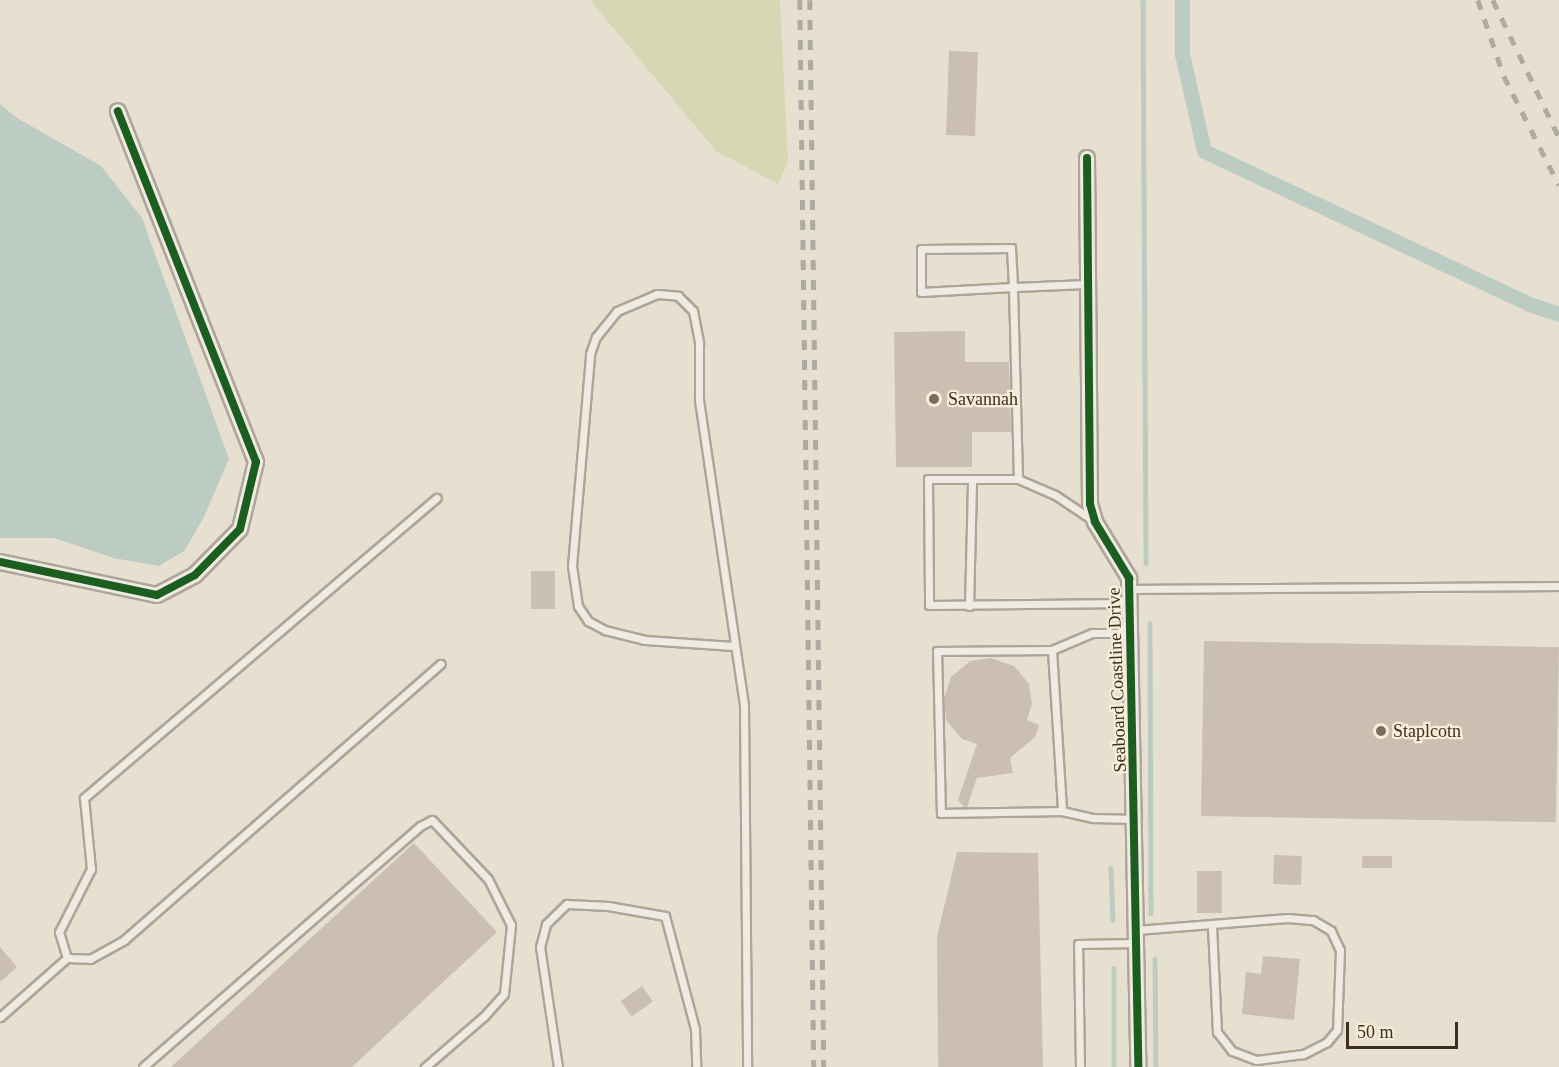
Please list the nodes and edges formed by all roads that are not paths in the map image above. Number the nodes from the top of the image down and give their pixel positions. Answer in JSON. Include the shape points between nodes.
{"nodes":[{"id":1,"x":118,"y":111,"type":"dead end"},
{"id":2,"x":1087,"y":158,"type":"dead end"},
{"id":3,"x":1088,"y":284,"type":"junction"},
{"id":4,"x":1013,"y":287,"type":"junction"},
{"id":5,"x":972,"y":479,"type":"junction"},
{"id":6,"x":1018,"y":479,"type":"junction"},
{"id":7,"x":438,"y":498,"type":"dead end"},
{"id":8,"x":1095,"y":522,"type":"junction"},
{"id":9,"x":0,"y":562,"type":"edge"},
{"id":10,"x":1559,"y":586,"type":"edge"},
{"id":11,"x":1129,"y":589,"type":"junction"},
{"id":12,"x":1130,"y":603,"type":"junction"},
{"id":13,"x":969,"y":606,"type":"junction"},
{"id":14,"x":1131,"y":633,"type":"junction"},
{"id":15,"x":733,"y":646,"type":"junction"},
{"id":16,"x":1052,"y":650,"type":"junction"},
{"id":17,"x":440,"y":664,"type":"dead end"},
{"id":18,"x":1062,"y":811,"type":"junction"},
{"id":19,"x":1135,"y":819,"type":"junction"},
{"id":20,"x":1212,"y":926,"type":"junction"},
{"id":21,"x":1136,"y":937,"type":"junction"},
{"id":22,"x":67,"y":958,"type":"junction"},
{"id":23,"x":0,"y":1017,"type":"edge"},
{"id":24,"x":142,"y":1067,"type":"edge"},
{"id":25,"x":425,"y":1067,"type":"edge"},
{"id":26,"x":558,"y":1067,"type":"edge"},
{"id":27,"x":696,"y":1067,"type":"edge"},
{"id":28,"x":747,"y":1067,"type":"edge"},
{"id":29,"x":1080,"y":1067,"type":"edge"},
{"id":30,"x":1138,"y":1067,"type":"edge"}],
"edges":[{"from":1,"to":9,"type":"street","via":[[255,462],[240,529],[195,575],[157,595]]},
{"from":2,"to":3,"type":"street","name":"Seaboard Coastline Drive"},
{"from":3,"to":4,"type":"lane"},
{"from":3,"to":8,"type":"street","name":"Seaboard Coastline Drive","via":[[1090,504]]},
{"from":4,"to":4,"type":"lane","via":[[921,292],[921,249],[1011,248]]},
{"from":4,"to":6,"type":"lane"},
{"from":5,"to":6,"type":"lane"},
{"from":5,"to":13,"type":"lane"},
{"from":5,"to":13,"type":"lane","via":[[928,479],[929,605]]},
{"from":6,"to":8,"type":"lane","via":[[1055,495]]},
{"from":7,"to":22,"type":"lane","via":[[84,798],[91,869],[59,932]]},
{"from":8,"to":11,"type":"street","name":"Seaboard Coastline Drive","via":[[1129,578]]},
{"from":10,"to":11,"type":"lane"},
{"from":11,"to":12,"type":"street","name":"Seaboard Coastline Drive"},
{"from":12,"to":13,"type":"lane"},
{"from":12,"to":14,"type":"street","name":"Seaboard Coastline Drive"},
{"from":14,"to":16,"type":"lane","via":[[1092,633]]},
{"from":14,"to":19,"type":"street","name":"Seaboard Coastline Drive"},
{"from":15,"to":15,"type":"lane","via":[[699,400],[699,344],[693,311],[678,296],[657,294],[617,311],[596,337],[590,354],[572,566],[578,606],[588,621],[605,630],[645,640]]},
{"from":15,"to":28,"type":"lane","via":[[744,705]]},
{"from":16,"to":18,"type":"lane"},
{"from":16,"to":18,"type":"lane","via":[[937,651],[941,813]]},
{"from":17,"to":22,"type":"lane","via":[[124,940],[90,959]]},
{"from":18,"to":19,"type":"lane","via":[[1093,818]]},
{"from":19,"to":21,"type":"street","name":"Seaboard Coastline Drive"},
{"from":20,"to":20,"type":"lane","via":[[1288,918],[1313,920],[1331,931],[1340,950],[1340,962],[1337,1030],[1328,1042],[1303,1054],[1256,1060],[1232,1051],[1217,1032]]},
{"from":20,"to":21,"type":"lane"},
{"from":21,"to":29,"type":"lane","via":[[1078,944]]},
{"from":21,"to":30,"type":"street","name":"Seaboard Coastline Drive"},
{"from":22,"to":23,"type":"lane"},
{"from":24,"to":25,"type":"lane","via":[[420,826],[432,820],[488,879],[511,925],[504,994]]},
{"from":26,"to":27,"type":"lane","via":[[540,947],[546,924],[567,904],[665,916],[695,1029]]}]}
